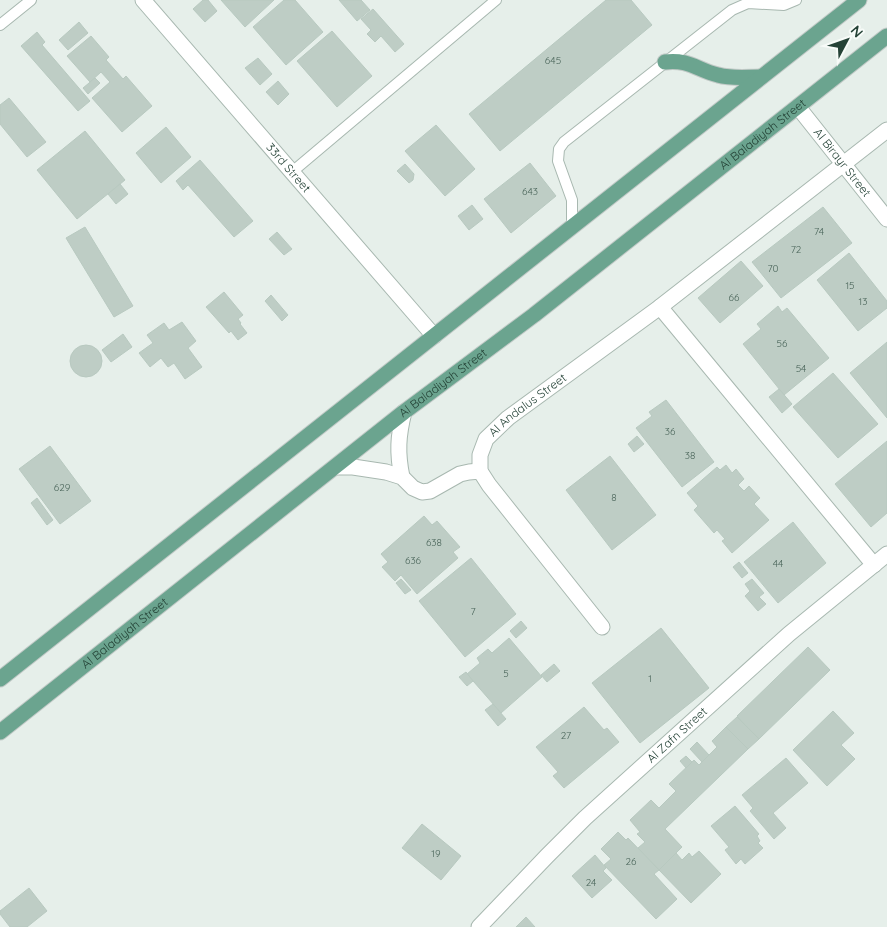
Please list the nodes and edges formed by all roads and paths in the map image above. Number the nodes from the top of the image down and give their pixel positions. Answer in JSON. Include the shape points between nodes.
{"nodes":[{"id":1,"x":31,"y":0,"type":"edge"},
{"id":2,"x":143,"y":0,"type":"edge"},
{"id":3,"x":496,"y":0,"type":"edge"},
{"id":4,"x":796,"y":0,"type":"edge"},
{"id":5,"x":859,"y":0,"type":"edge"},
{"id":6,"x":747,"y":2,"type":"edge"},
{"id":7,"x":0,"y":25,"type":"edge"},
{"id":8,"x":887,"y":36,"type":"edge"},
{"id":9,"x":665,"y":62,"type":"junction"},
{"id":10,"x":761,"y":77,"type":"junction"},
{"id":11,"x":798,"y":107,"type":"junction"},
{"id":12,"x":887,"y":130,"type":"edge"},
{"id":13,"x":843,"y":164,"type":"junction"},
{"id":14,"x":292,"y":172,"type":"junction"},
{"id":15,"x":887,"y":219,"type":"edge"},
{"id":16,"x":572,"y":226,"type":"junction"},
{"id":17,"x":660,"y":307,"type":"junction"},
{"id":18,"x":434,"y":336,"type":"junction"},
{"id":19,"x":404,"y":412,"type":"junction"},
{"id":20,"x":337,"y":466,"type":"junction"},
{"id":21,"x":480,"y":471,"type":"junction"},
{"id":22,"x":402,"y":477,"type":"junction"},
{"id":23,"x":887,"y":554,"type":"edge"},
{"id":24,"x":874,"y":565,"type":"junction"},
{"id":25,"x":602,"y":627,"type":"dead end"},
{"id":26,"x":0,"y":679,"type":"edge"},
{"id":27,"x":0,"y":732,"type":"edge"},
{"id":28,"x":479,"y":927,"type":"edge"}],
"edges":[{"from":1,"to":7,"type":"lane"},
{"from":2,"to":14,"type":"street","name":"33rd Street"},
{"from":3,"to":14,"type":"lane"},
{"from":4,"to":6,"type":"lane","via":[[784,5]]},
{"from":5,"to":10,"type":"main road"},
{"from":6,"to":9,"type":"lane"},
{"from":8,"to":11,"type":"main road","name":"Al Baladiyah Street"},
{"from":9,"to":10,"type":"main road","via":[[681,62],[721,76]]},
{"from":9,"to":16,"type":"lane","via":[[559,149],[558,161],[572,200]]},
{"from":10,"to":16,"type":"main road"},
{"from":11,"to":13,"type":"street","name":"Al Birayr Street"},
{"from":11,"to":19,"type":"main road","name":"Al Baladiyah Street","via":[[534,315]]},
{"from":12,"to":13,"type":"street","name":"Al Andalus Street"},
{"from":13,"to":15,"type":"street","name":"Al Birayr Street"},
{"from":13,"to":17,"type":"street","name":"Al Andalus Street"},
{"from":14,"to":18,"type":"street","name":"33rd Street"},
{"from":16,"to":18,"type":"main road"},
{"from":17,"to":21,"type":"street","name":"Al Andalus Street","via":[[508,418],[486,439],[480,455]]},
{"from":17,"to":24,"type":"street"},
{"from":18,"to":26,"type":"main road"},
{"from":19,"to":20,"type":"main road","name":"Al Baladiyah Street"},
{"from":19,"to":22,"type":"street","via":[[398,445]]},
{"from":20,"to":22,"type":"street","via":[[370,469]]},
{"from":20,"to":27,"type":"main road","name":"Al Baladiyah Street"},
{"from":21,"to":22,"type":"street","via":[[460,474],[430,491],[422,492]]},
{"from":21,"to":25,"type":"street"},
{"from":23,"to":24,"type":"street","name":"Al Zafn Street"},
{"from":24,"to":28,"type":"street","name":"Al Zafn Street","via":[[789,634],[585,818]]}]}
